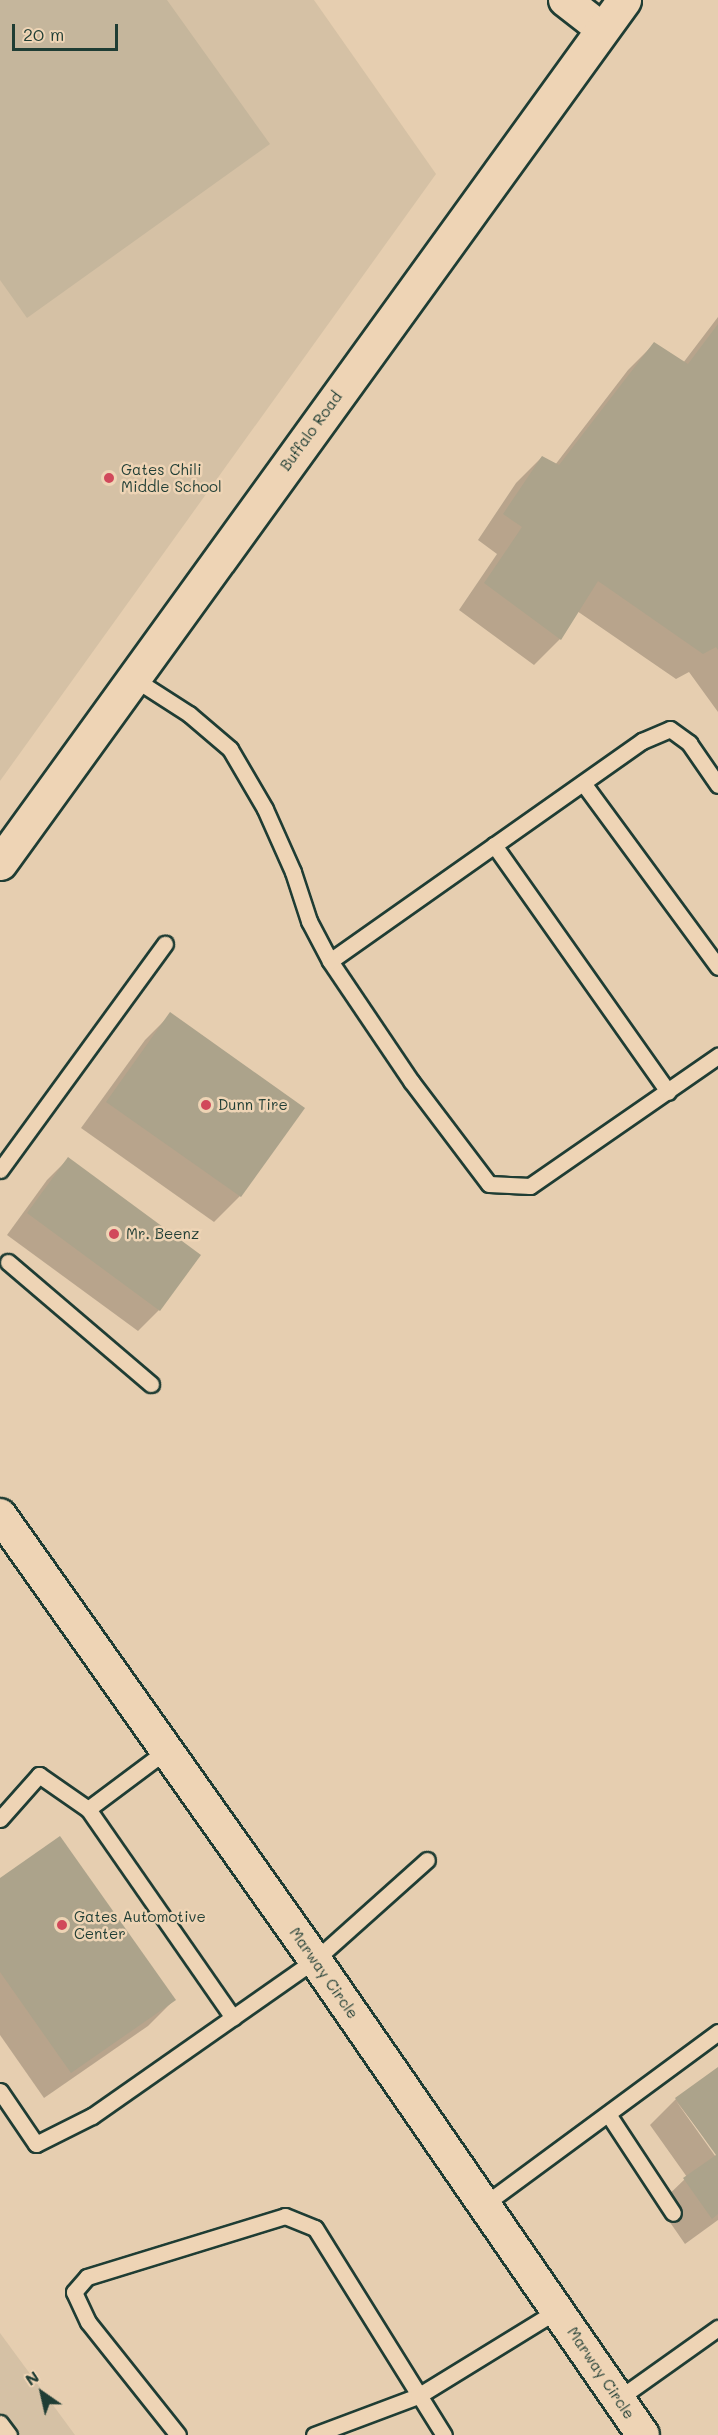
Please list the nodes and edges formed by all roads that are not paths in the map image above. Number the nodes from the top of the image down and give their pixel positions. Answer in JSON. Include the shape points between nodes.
{"nodes":[{"id":1,"x":565,"y":0,"type":"edge"},
{"id":2,"x":624,"y":0,"type":"edge"},
{"id":3,"x":602,"y":28,"type":"junction"},
{"id":4,"x":133,"y":678,"type":"junction"},
{"id":5,"x":583,"y":783,"type":"junction"},
{"id":6,"x":718,"y":784,"type":"edge"},
{"id":7,"x":494,"y":845,"type":"junction"},
{"id":8,"x":0,"y":863,"type":"edge"},
{"id":9,"x":165,"y":944,"type":"dead end"},
{"id":10,"x":330,"y":961,"type":"junction"},
{"id":11,"x":718,"y":967,"type":"edge"},
{"id":12,"x":718,"y":1056,"type":"edge"},
{"id":13,"x":668,"y":1092,"type":"junction"},
{"id":14,"x":0,"y":1170,"type":"edge"},
{"id":15,"x":3,"y":1262,"type":"edge"},
{"id":16,"x":151,"y":1384,"type":"dead end"},
{"id":17,"x":0,"y":1515,"type":"edge"},
{"id":18,"x":167,"y":1750,"type":"junction"},
{"id":19,"x":88,"y":1809,"type":"junction"},
{"id":20,"x":0,"y":1819,"type":"edge"},
{"id":21,"x":427,"y":1860,"type":"dead end"},
{"id":22,"x":315,"y":1960,"type":"junction"},
{"id":23,"x":233,"y":2018,"type":"junction"},
{"id":24,"x":718,"y":2032,"type":"edge"},
{"id":25,"x":0,"y":2091,"type":"edge"},
{"id":26,"x":608,"y":2114,"type":"junction"},
{"id":27,"x":485,"y":2204,"type":"junction"},
{"id":28,"x":673,"y":2213,"type":"dead end"},
{"id":29,"x":558,"y":2310,"type":"junction"},
{"id":30,"x":718,"y":2328,"type":"edge"},
{"id":31,"x":418,"y":2396,"type":"junction"},
{"id":32,"x":618,"y":2399,"type":"junction"},
{"id":33,"x":0,"y":2423,"type":"edge"},
{"id":34,"x":9,"y":2435,"type":"edge"},
{"id":35,"x":178,"y":2435,"type":"edge"},
{"id":36,"x":314,"y":2435,"type":"edge"},
{"id":37,"x":444,"y":2435,"type":"edge"},
{"id":38,"x":643,"y":2435,"type":"edge"}],
"edges":[{"from":1,"to":3,"type":"street"},
{"from":2,"to":3,"type":"main road","name":"Buffalo Road"},
{"from":3,"to":4,"type":"main road","name":"Buffalo Road"},
{"from":4,"to":8,"type":"main road","name":"Buffalo Road"},
{"from":4,"to":10,"type":"lane","via":[[189,714],[230,749],[265,809],[293,872],[309,921]]},
{"from":5,"to":6,"type":"lane","via":[[642,741],[670,729],[689,743]]},
{"from":5,"to":7,"type":"lane"},
{"from":5,"to":11,"type":"lane"},
{"from":7,"to":10,"type":"lane"},
{"from":7,"to":13,"type":"lane"},
{"from":9,"to":14,"type":"lane"},
{"from":10,"to":13,"type":"lane","via":[[411,1080],[489,1184],[530,1186]]},
{"from":12,"to":13,"type":"lane"},
{"from":15,"to":16,"type":"lane"},
{"from":17,"to":18,"type":"street","name":"Marway Circle"},
{"from":18,"to":19,"type":"lane"},
{"from":18,"to":22,"type":"street","name":"Marway Circle"},
{"from":19,"to":20,"type":"lane","via":[[39,1775]]},
{"from":19,"to":23,"type":"lane"},
{"from":21,"to":22,"type":"lane"},
{"from":22,"to":23,"type":"lane"},
{"from":22,"to":27,"type":"street","name":"Marway Circle"},
{"from":23,"to":25,"type":"lane","via":[[92,2116],[36,2144]]},
{"from":24,"to":26,"type":"lane"},
{"from":26,"to":27,"type":"lane"},
{"from":26,"to":28,"type":"lane"},
{"from":27,"to":29,"type":"street","name":"Marway Circle"},
{"from":29,"to":31,"type":"lane"},
{"from":29,"to":32,"type":"street","name":"Marway Circle"},
{"from":30,"to":32,"type":"lane"},
{"from":31,"to":35,"type":"lane","via":[[315,2228],[285,2216],[87,2277],[74,2292],[88,2322]]},
{"from":31,"to":36,"type":"lane"},
{"from":31,"to":37,"type":"lane"},
{"from":32,"to":38,"type":"street","name":"Marway Circle"},
{"from":33,"to":34,"type":"lane"}]}
